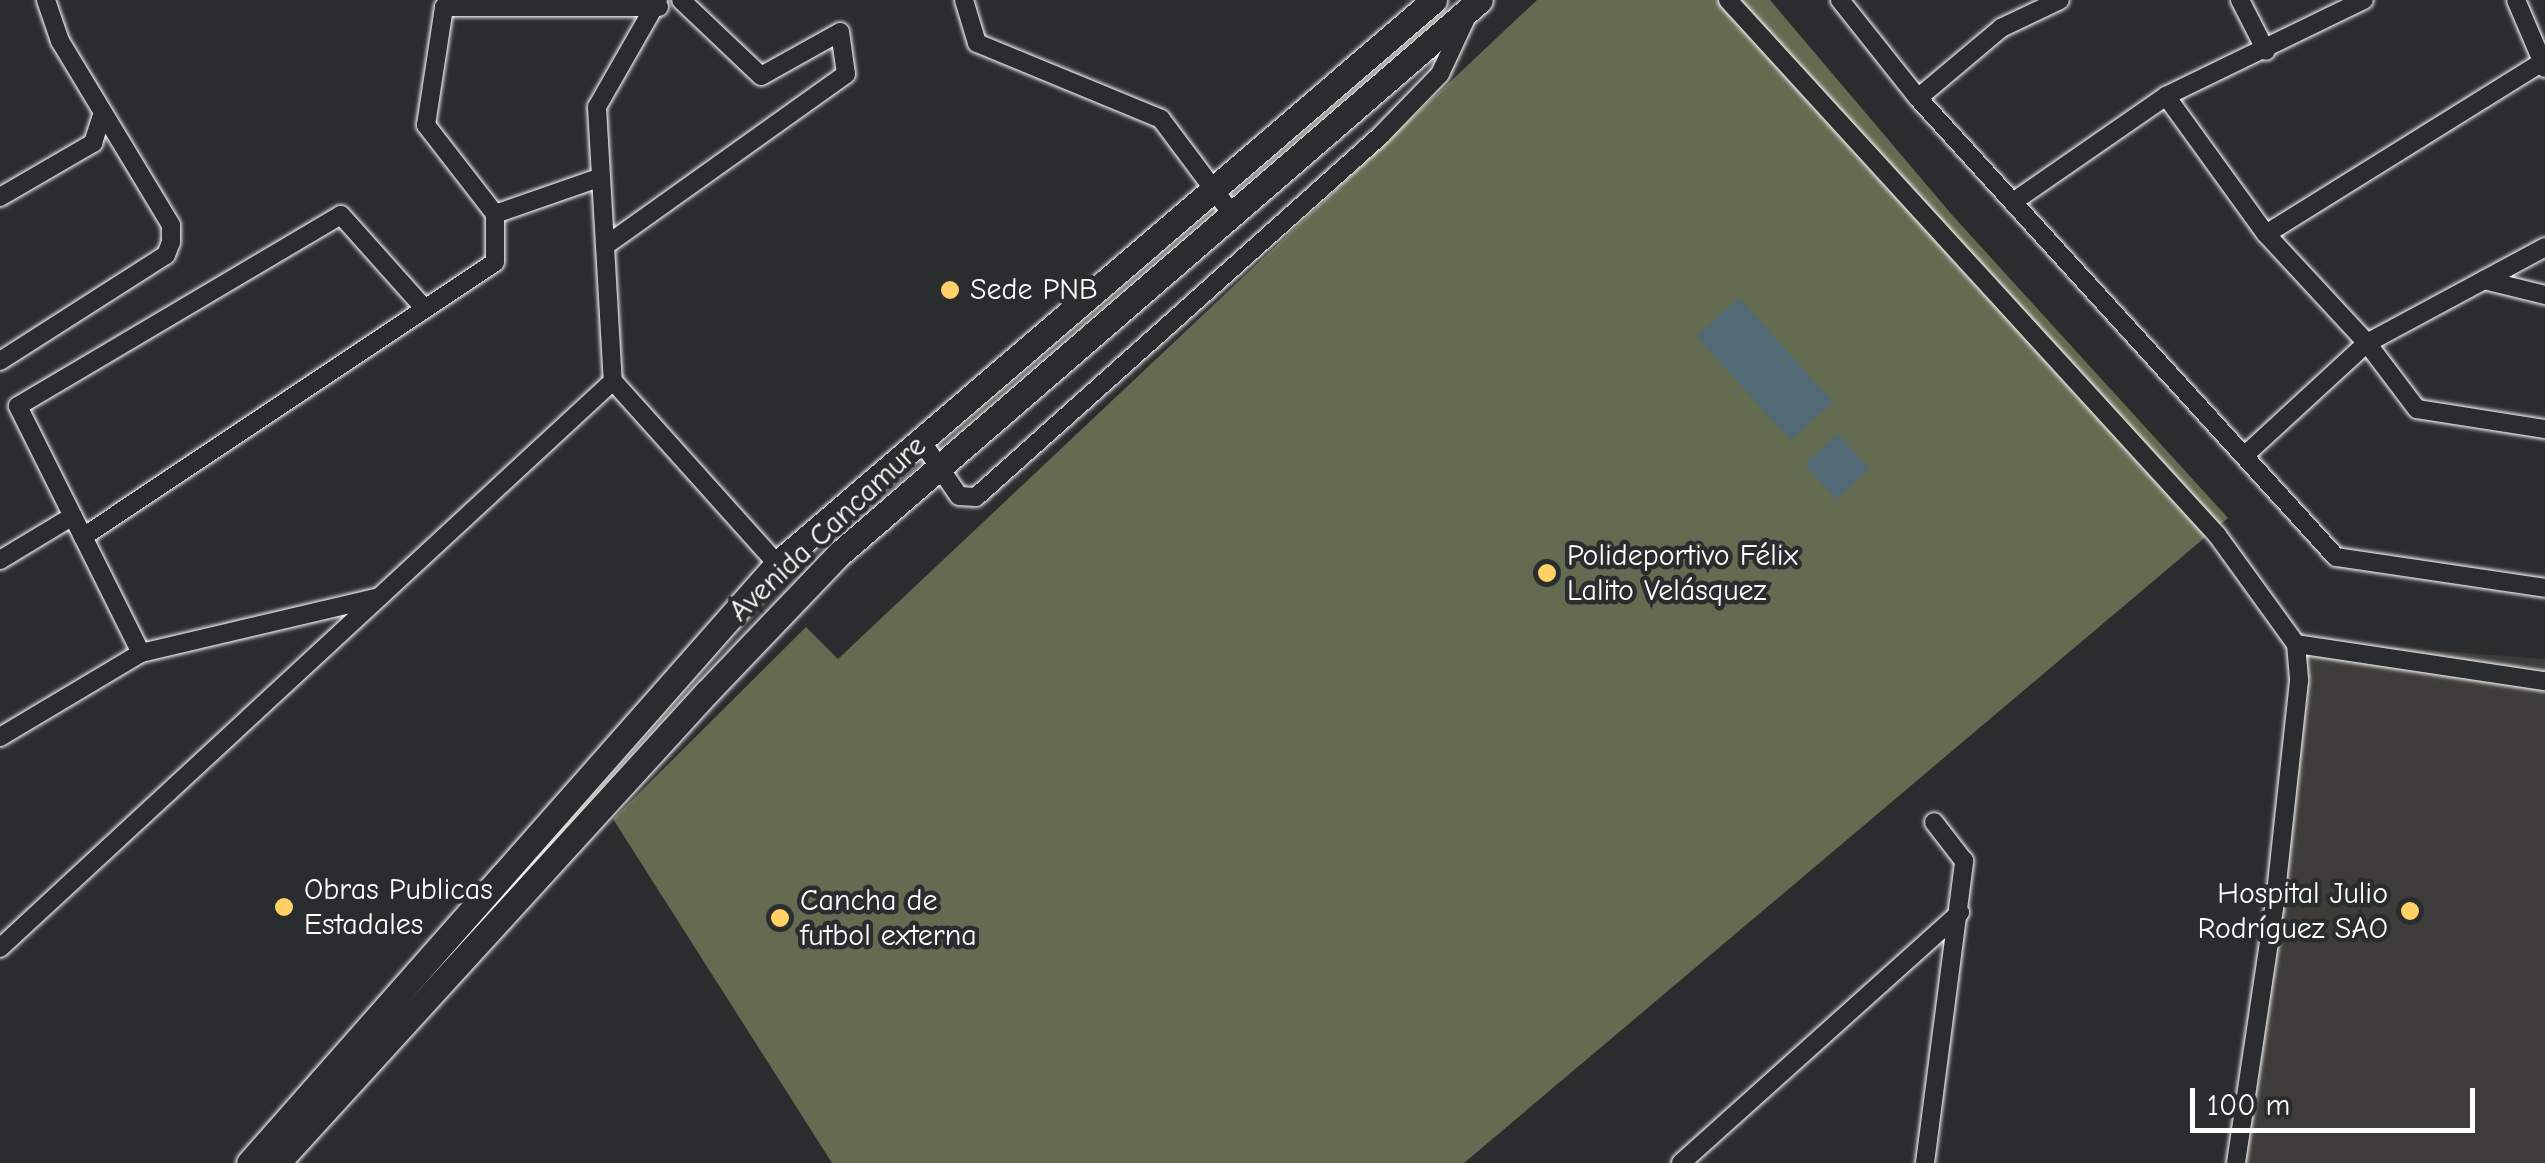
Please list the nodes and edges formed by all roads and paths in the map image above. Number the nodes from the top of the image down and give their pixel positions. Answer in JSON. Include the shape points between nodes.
{"nodes":[{"id":1,"x":46,"y":0,"type":"edge"},
{"id":2,"x":681,"y":0,"type":"edge"},
{"id":3,"x":964,"y":0,"type":"edge"},
{"id":4,"x":1434,"y":0,"type":"edge"},
{"id":5,"x":1728,"y":0,"type":"edge"},
{"id":6,"x":1840,"y":0,"type":"edge"},
{"id":7,"x":2060,"y":0,"type":"edge"},
{"id":8,"x":2240,"y":0,"type":"edge"},
{"id":9,"x":2364,"y":0,"type":"edge"},
{"id":10,"x":2516,"y":0,"type":"edge"},
{"id":11,"x":659,"y":3,"type":"edge"},
{"id":12,"x":1475,"y":4,"type":"edge"},
{"id":13,"x":2266,"y":50,"type":"junction"},
{"id":14,"x":2544,"y":65,"type":"edge"},
{"id":15,"x":2166,"y":96,"type":"junction"},
{"id":16,"x":1918,"y":98,"type":"junction"},
{"id":17,"x":103,"y":114,"type":"junction"},
{"id":18,"x":94,"y":143,"type":"junction"},
{"id":19,"x":124,"y":148,"type":"junction"},
{"id":20,"x":601,"y":178,"type":"junction"},
{"id":21,"x":1214,"y":188,"type":"junction"},
{"id":22,"x":0,"y":197,"type":"edge"},
{"id":23,"x":2013,"y":202,"type":"junction"},
{"id":24,"x":495,"y":214,"type":"junction"},
{"id":25,"x":1232,"y":214,"type":"junction"},
{"id":26,"x":2266,"y":234,"type":"junction"},
{"id":27,"x":605,"y":246,"type":"junction"},
{"id":28,"x":2545,"y":247,"type":"edge"},
{"id":29,"x":2484,"y":280,"type":"junction"},
{"id":30,"x":2545,"y":295,"type":"edge"},
{"id":31,"x":426,"y":309,"type":"junction"},
{"id":32,"x":2367,"y":343,"type":"junction"},
{"id":33,"x":0,"y":361,"type":"edge"},
{"id":34,"x":613,"y":381,"type":"junction"},
{"id":35,"x":2545,"y":430,"type":"edge"},
{"id":36,"x":922,"y":442,"type":"junction"},
{"id":37,"x":2244,"y":456,"type":"junction"},
{"id":38,"x":940,"y":467,"type":"junction"},
{"id":39,"x":72,"y":516,"type":"junction"},
{"id":40,"x":83,"y":537,"type":"junction"},
{"id":41,"x":0,"y":560,"type":"edge"},
{"id":42,"x":777,"y":564,"type":"junction"},
{"id":43,"x":2545,"y":588,"type":"edge"},
{"id":44,"x":381,"y":597,"type":"junction"},
{"id":45,"x":2296,"y":644,"type":"junction"},
{"id":46,"x":141,"y":653,"type":"junction"},
{"id":47,"x":685,"y":670,"type":"junction"},
{"id":48,"x":2545,"y":681,"type":"edge"},
{"id":49,"x":706,"y":692,"type":"junction"},
{"id":50,"x":0,"y":737,"type":"edge"},
{"id":51,"x":1934,"y":822,"type":"dead end"},
{"id":52,"x":1960,"y":913,"type":"junction"},
{"id":53,"x":0,"y":948,"type":"edge"},
{"id":54,"x":250,"y":1163,"type":"edge"},
{"id":55,"x":278,"y":1163,"type":"edge"},
{"id":56,"x":1681,"y":1163,"type":"edge"},
{"id":57,"x":1924,"y":1163,"type":"edge"},
{"id":58,"x":2236,"y":1163,"type":"edge"}],
"edges":[{"from":1,"to":17,"type":"street","via":[[60,41]]},
{"from":2,"to":27,"type":"street","via":[[762,76],[840,32],[846,74]]},
{"from":3,"to":21,"type":"street","via":[[977,43],[1161,118]]},
{"from":4,"to":21,"type":"main road","name":"Avenida Cancamure"},
{"from":5,"to":45,"type":"street","via":[[2217,535]]},
{"from":6,"to":16,"type":"street"},
{"from":7,"to":16,"type":"street","via":[[2001,28]]},
{"from":8,"to":13,"type":"street"},
{"from":9,"to":13,"type":"street"},
{"from":10,"to":14,"type":"street"},
{"from":11,"to":20,"type":"street","via":[[597,107]]},
{"from":11,"to":24,"type":"street","via":[[444,7],[426,125]]},
{"from":12,"to":25,"type":"main road","name":"Avenida Cancamure"},
{"from":12,"to":38,"type":"street","via":[[1440,74],[1380,136],[976,497],[959,496]]},
{"from":13,"to":15,"type":"street"},
{"from":14,"to":26,"type":"street"},
{"from":15,"to":23,"type":"street"},
{"from":15,"to":26,"type":"street"},
{"from":16,"to":23,"type":"street"},
{"from":17,"to":18,"type":"street"},
{"from":17,"to":19,"type":"street"},
{"from":18,"to":19,"type":"street"},
{"from":18,"to":22,"type":"street"},
{"from":19,"to":33,"type":"street","via":[[171,225],[166,255]]},
{"from":20,"to":24,"type":"street"},
{"from":20,"to":27,"type":"street"},
{"from":21,"to":25,"type":"street"},
{"from":21,"to":36,"type":"main road","name":"Avenida Cancamure"},
{"from":23,"to":37,"type":"street"},
{"from":24,"to":31,"type":"street","via":[[496,262]]},
{"from":25,"to":38,"type":"main road","name":"Avenida Cancamure"},
{"from":26,"to":32,"type":"street"},
{"from":27,"to":34,"type":"street"},
{"from":28,"to":29,"type":"street"},
{"from":29,"to":30,"type":"street"},
{"from":29,"to":32,"type":"street"},
{"from":31,"to":39,"type":"street","via":[[341,215],[18,406]]},
{"from":31,"to":40,"type":"street"},
{"from":32,"to":35,"type":"street","via":[[2417,409]]},
{"from":32,"to":37,"type":"street"},
{"from":34,"to":42,"type":"street"},
{"from":34,"to":44,"type":"street"},
{"from":36,"to":38,"type":"street"},
{"from":36,"to":42,"type":"main road","name":"Avenida Cancamure"},
{"from":37,"to":43,"type":"street","via":[[2336,557]]},
{"from":38,"to":49,"type":"main road","name":"Avenida Cancamure","via":[[838,554]]},
{"from":39,"to":40,"type":"street"},
{"from":39,"to":41,"type":"street"},
{"from":40,"to":46,"type":"street"},
{"from":42,"to":47,"type":"main road","name":"Avenida Cancamure"},
{"from":44,"to":46,"type":"street"},
{"from":44,"to":53,"type":"street"},
{"from":45,"to":48,"type":"street"},
{"from":45,"to":58,"type":"street","via":[[2299,682],[2275,902]]},
{"from":46,"to":50,"type":"street"},
{"from":47,"to":49,"type":"street"},
{"from":47,"to":54,"type":"main road","name":"Avenida Cancamure"},
{"from":49,"to":55,"type":"main road","name":"Avenida Cancamure"},
{"from":51,"to":52,"type":"street","via":[[1964,861]]},
{"from":52,"to":56,"type":"street"},
{"from":52,"to":57,"type":"street"}]}
